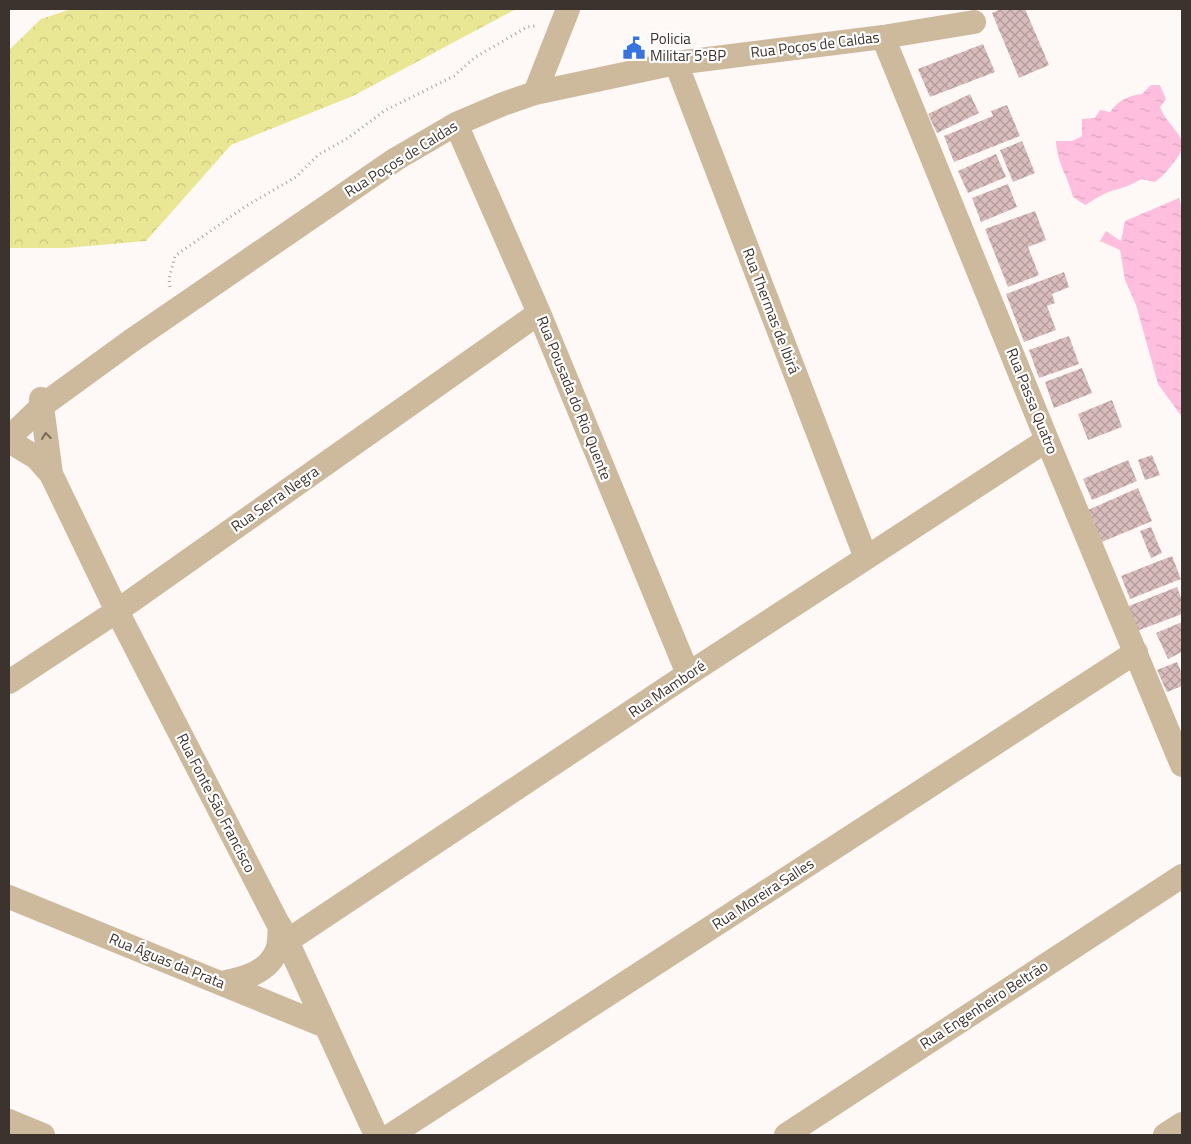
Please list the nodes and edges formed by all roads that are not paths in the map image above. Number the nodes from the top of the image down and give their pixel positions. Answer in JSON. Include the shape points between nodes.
{"nodes":[{"id":1,"x":565,"y":16,"type":"edge"},
{"id":2,"x":974,"y":22,"type":"dead end"},
{"id":3,"x":883,"y":37,"type":"junction"},
{"id":4,"x":676,"y":63,"type":"junction"},
{"id":5,"x":535,"y":93,"type":"junction"},
{"id":6,"x":456,"y":124,"type":"junction"},
{"id":7,"x":539,"y":313,"type":"junction"},
{"id":8,"x":47,"y":399,"type":"junction"},
{"id":9,"x":9,"y":416,"type":"edge"},
{"id":10,"x":9,"y":440,"type":"edge"},
{"id":11,"x":1047,"y":440,"type":"junction"},
{"id":12,"x":51,"y":474,"type":"junction"},
{"id":13,"x":866,"y":558,"type":"junction"},
{"id":14,"x":117,"y":611,"type":"junction"},
{"id":15,"x":1136,"y":652,"type":"junction"},
{"id":16,"x":688,"y":674,"type":"junction"},
{"id":17,"x":9,"y":682,"type":"edge"},
{"id":18,"x":1182,"y":765,"type":"edge"},
{"id":19,"x":1182,"y":876,"type":"edge"},
{"id":20,"x":9,"y":897,"type":"edge"},
{"id":21,"x":284,"y":933,"type":"junction"},
{"id":22,"x":221,"y":983,"type":"junction"},
{"id":23,"x":325,"y":1026,"type":"junction"},
{"id":24,"x":9,"y":1121,"type":"edge"},
{"id":25,"x":1182,"y":1124,"type":"edge"},
{"id":26,"x":43,"y":1135,"type":"edge"},
{"id":27,"x":376,"y":1135,"type":"edge"},
{"id":28,"x":391,"y":1135,"type":"edge"},
{"id":29,"x":786,"y":1135,"type":"edge"},
{"id":30,"x":1165,"y":1135,"type":"edge"}],
"edges":[{"from":1,"to":5,"type":"street"},
{"from":2,"to":3,"type":"street","name":"Rua Poços de Caldas"},
{"from":3,"to":4,"type":"street","name":"Rua Poços de Caldas"},
{"from":3,"to":11,"type":"street","name":"Rua Passa Quatro"},
{"from":4,"to":5,"type":"street","name":"Rua Poços de Caldas"},
{"from":4,"to":13,"type":"street","name":"Rua Thermas de Ibirá"},
{"from":5,"to":6,"type":"street","name":"Rua Poços de Caldas"},
{"from":6,"to":7,"type":"street","name":"Rua Pousada do Rio Quente"},
{"from":6,"to":8,"type":"street","name":"Rua Poços de Caldas","via":[[396,159]]},
{"from":7,"to":14,"type":"street","name":"Rua Serra Negra"},
{"from":7,"to":16,"type":"street","name":"Rua Pousada do Rio Quente"},
{"from":8,"to":9,"type":"street","name":"Rua Poços de Caldas"},
{"from":8,"to":10,"type":"street","name":"Rua Poços de Caldas"},
{"from":12,"to":8,"type":"street","name":"Rua Fonte São Francisco","one_way":true},
{"from":10,"to":12,"type":"street","name":"Rua Fonte São Francisco","via":[[37,458]]},
{"from":11,"to":13,"type":"street","name":"Rua Mamboré"},
{"from":11,"to":15,"type":"street","name":"Rua Passa Quatro"},
{"from":12,"to":14,"type":"street","name":"Rua Fonte São Francisco"},
{"from":13,"to":16,"type":"street","name":"Rua Mamboré"},
{"from":14,"to":17,"type":"street","name":"Rua Serra Negra"},
{"from":14,"to":21,"type":"street","name":"Rua Fonte São Francisco"},
{"from":15,"to":18,"type":"street","name":"Rua Passa Quatro"},
{"from":15,"to":28,"type":"street","name":"Rua Moreira Salles"},
{"from":16,"to":21,"type":"street","name":"Rua Mamboré"},
{"from":19,"to":29,"type":"street","name":"Rua Engenheiro Beltrão"},
{"from":20,"to":22,"type":"street","name":"Rua Águas da Prata"},
{"from":21,"to":22,"type":"street","via":[[271,960],[257,973]]},
{"from":21,"to":23,"type":"street","name":"Rua Fonte São Francisco"},
{"from":22,"to":23,"type":"street","name":"Rua Águas da Prata"},
{"from":23,"to":27,"type":"street","name":"Rua Fonte São Francisco"},
{"from":24,"to":26,"type":"street"},
{"from":25,"to":30,"type":"street"}]}
